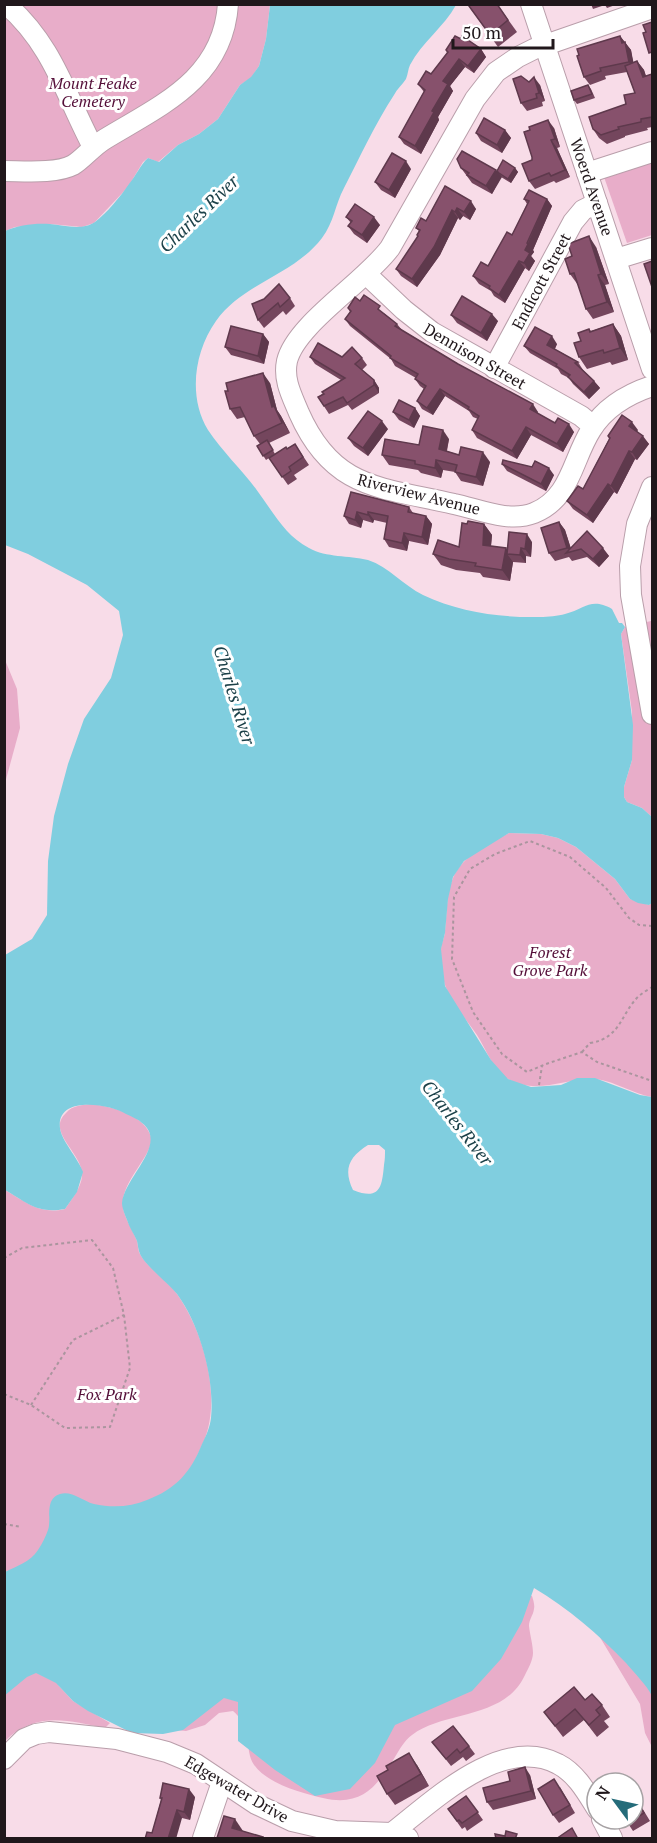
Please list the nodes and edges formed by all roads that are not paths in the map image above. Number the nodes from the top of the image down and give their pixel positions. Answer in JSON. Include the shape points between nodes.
{"nodes":[{"id":1,"x":6,"y":4,"type":"edge"},
{"id":2,"x":531,"y":4,"type":"edge"},
{"id":3,"x":226,"y":7,"type":"edge"},
{"id":4,"x":652,"y":8,"type":"edge"},
{"id":5,"x":544,"y":46,"type":"junction"},
{"id":6,"x":93,"y":147,"type":"junction"},
{"id":7,"x":652,"y":152,"type":"edge"},
{"id":8,"x":4,"y":171,"type":"edge"},
{"id":9,"x":587,"y":173,"type":"junction"},
{"id":10,"x":597,"y":203,"type":"junction"},
{"id":11,"x":652,"y":248,"type":"edge"},
{"id":12,"x":616,"y":259,"type":"junction"},
{"id":13,"x":366,"y":274,"type":"junction"},
{"id":14,"x":494,"y":368,"type":"junction"},
{"id":15,"x":652,"y":369,"type":"edge"},
{"id":16,"x":652,"y":386,"type":"edge"},
{"id":17,"x":593,"y":426,"type":"junction"},
{"id":18,"x":652,"y":487,"type":"edge"},
{"id":19,"x":652,"y":714,"type":"edge"},
{"id":20,"x":4,"y":1759,"type":"edge"},
{"id":21,"x":222,"y":1782,"type":"junction"},
{"id":22,"x":585,"y":1790,"type":"edge"},
{"id":23,"x":400,"y":1836,"type":"edge"},
{"id":24,"x":203,"y":1839,"type":"edge"}],
"edges":[{"from":1,"to":6,"type":"street","via":[[26,24],[54,64]]},
{"from":2,"to":5,"type":"street","name":"Woerd Avenue"},
{"from":3,"to":6,"type":"street","via":[[214,54],[189,86]]},
{"from":4,"to":5,"type":"street","name":"Riverview Avenue"},
{"from":5,"to":9,"type":"street","name":"Woerd Avenue"},
{"from":5,"to":13,"type":"street","name":"Riverview Avenue","via":[[503,67],[480,91],[395,240]]},
{"from":6,"to":8,"type":"street","via":[[73,165],[62,168]]},
{"from":7,"to":9,"type":"street"},
{"from":9,"to":10,"type":"street","name":"Woerd Avenue"},
{"from":10,"to":12,"type":"street","name":"Woerd Avenue"},
{"from":10,"to":14,"type":"street","name":"Endicott Street","via":[[583,210],[573,222]]},
{"from":11,"to":12,"type":"street"},
{"from":12,"to":15,"type":"street","name":"Woerd Avenue"},
{"from":13,"to":14,"type":"street","name":"Dennison Street","via":[[422,325]]},
{"from":13,"to":17,"type":"street","name":"Riverview Avenue","via":[[299,336],[286,364],[287,383],[308,432],[324,455],[345,473],[381,487],[521,517],[545,507],[561,493]]},
{"from":14,"to":17,"type":"street","name":"Dennison Street"},
{"from":16,"to":17,"type":"street","name":"Riverview Avenue","via":[[618,402]]},
{"from":18,"to":19,"type":"street","via":[[637,524],[630,566],[631,595]]},
{"from":20,"to":21,"type":"street","name":"Edgewater Drive","via":[[24,1739],[57,1732],[117,1739],[167,1752],[196,1764]]},
{"from":21,"to":23,"type":"street","name":"Edgewater Drive","via":[[292,1821],[334,1831]]},
{"from":21,"to":24,"type":"street"},
{"from":22,"to":23,"type":"street","via":[[572,1774],[542,1757],[504,1760],[463,1779]]}]}
